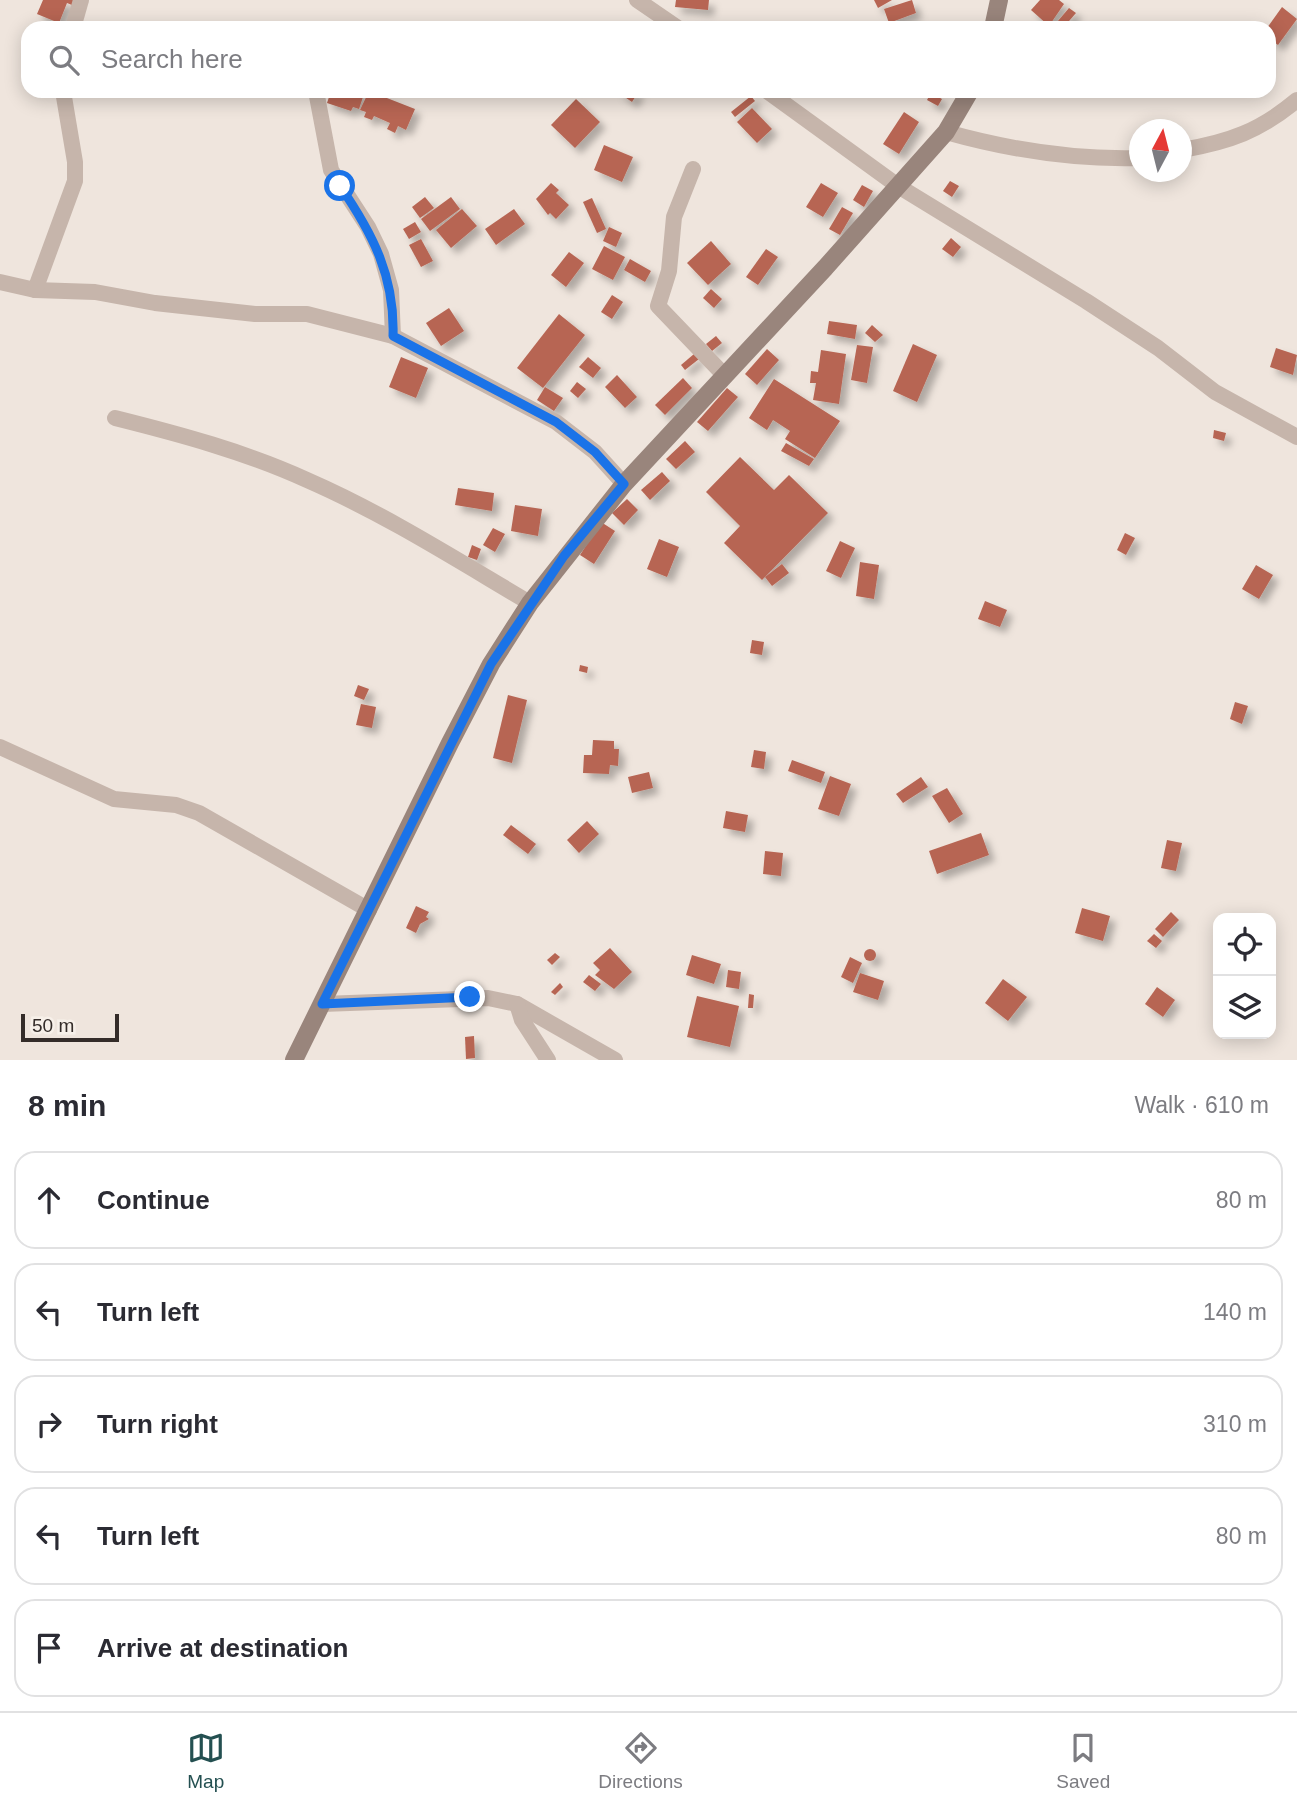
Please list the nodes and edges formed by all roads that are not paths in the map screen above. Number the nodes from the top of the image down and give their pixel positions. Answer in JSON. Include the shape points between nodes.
{"nodes":[{"id":1,"x":81,"y":0,"type":"edge"},
{"id":2,"x":637,"y":0,"type":"edge"},
{"id":3,"x":999,"y":0,"type":"edge"},
{"id":4,"x":75,"y":21,"type":"edge"},
{"id":5,"x":668,"y":21,"type":"edge"},
{"id":6,"x":994,"y":21,"type":"edge"},
{"id":7,"x":64,"y":98,"type":"edge"},
{"id":8,"x":317,"y":98,"type":"edge"},
{"id":9,"x":777,"y":98,"type":"edge"},
{"id":10,"x":966,"y":98,"type":"edge"},
{"id":11,"x":1297,"y":100,"type":"edge"},
{"id":12,"x":946,"y":132,"type":"junction"},
{"id":13,"x":1192,"y":147,"type":"edge"},
{"id":14,"x":1129,"y":158,"type":"edge"},
{"id":15,"x":693,"y":169,"type":"dead end"},
{"id":16,"x":898,"y":186,"type":"junction"},
{"id":17,"x":0,"y":282,"type":"edge"},
{"id":18,"x":35,"y":290,"type":"junction"},
{"id":19,"x":393,"y":336,"type":"junction"},
{"id":20,"x":725,"y":376,"type":"junction"},
{"id":21,"x":115,"y":418,"type":"dead end"},
{"id":22,"x":1297,"y":437,"type":"edge"},
{"id":23,"x":624,"y":484,"type":"junction"},
{"id":24,"x":530,"y":603,"type":"junction"},
{"id":25,"x":0,"y":747,"type":"edge"},
{"id":26,"x":369,"y":910,"type":"junction"},
{"id":27,"x":322,"y":1004,"type":"junction"},
{"id":28,"x":517,"y":1004,"type":"junction"},
{"id":29,"x":294,"y":1060,"type":"edge"},
{"id":30,"x":548,"y":1060,"type":"edge"},
{"id":31,"x":615,"y":1060,"type":"edge"}],
"edges":[{"from":1,"to":4,"type":"street"},
{"from":2,"to":5,"type":"street"},
{"from":3,"to":6,"type":"main road"},
{"from":7,"to":18,"type":"street","via":[[75,181]]},
{"from":8,"to":19,"type":"street","via":[[331,170],[381,254],[391,290]]},
{"from":9,"to":16,"type":"street"},
{"from":10,"to":12,"type":"main road"},
{"from":11,"to":13,"type":"street","via":[[1249,134]]},
{"from":12,"to":14,"type":"street","via":[[1022,151]]},
{"from":12,"to":16,"type":"main road"},
{"from":15,"to":20,"type":"street","via":[[674,217],[669,271],[658,306]]},
{"from":16,"to":20,"type":"main road"},
{"from":16,"to":22,"type":"street","via":[[1086,301],[1215,392]]},
{"from":17,"to":18,"type":"street"},
{"from":18,"to":19,"type":"street","via":[[95,292],[255,314],[307,314]]},
{"from":19,"to":23,"type":"street","via":[[556,422],[595,452]]},
{"from":20,"to":23,"type":"main road"},
{"from":21,"to":24,"type":"street","via":[[304,478],[388,520]]},
{"from":23,"to":24,"type":"main road"},
{"from":24,"to":26,"type":"main road","via":[[485,676]]},
{"from":25,"to":26,"type":"street","via":[[114,799],[200,813]]},
{"from":26,"to":27,"type":"main road"},
{"from":27,"to":28,"type":"street","via":[[470,997]]},
{"from":27,"to":29,"type":"main road"},
{"from":28,"to":30,"type":"street"},
{"from":28,"to":31,"type":"street"}]}
